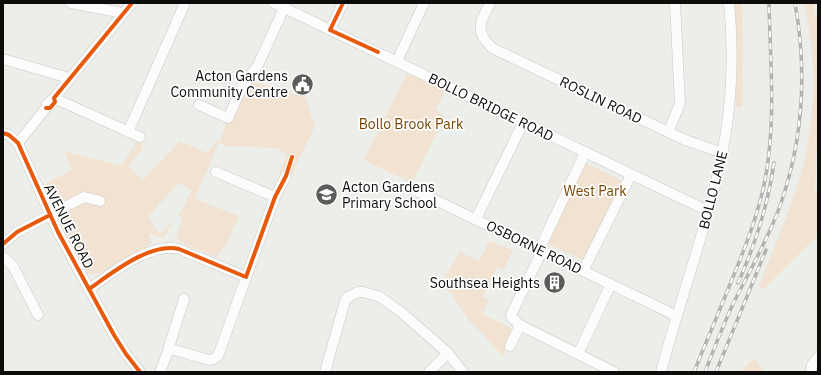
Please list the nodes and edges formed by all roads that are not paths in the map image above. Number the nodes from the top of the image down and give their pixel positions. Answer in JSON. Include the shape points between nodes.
{"nodes":[{"id":1,"x":71,"y":3,"type":"edge"},
{"id":2,"x":132,"y":3,"type":"edge"},
{"id":3,"x":185,"y":3,"type":"edge"},
{"id":4,"x":274,"y":3,"type":"edge"},
{"id":5,"x":343,"y":3,"type":"edge"},
{"id":6,"x":424,"y":3,"type":"edge"},
{"id":7,"x":490,"y":3,"type":"edge"},
{"id":8,"x":675,"y":3,"type":"edge"},
{"id":9,"x":729,"y":3,"type":"edge"},
{"id":10,"x":284,"y":8,"type":"junction"},
{"id":11,"x":122,"y":14,"type":"junction"},
{"id":12,"x":330,"y":30,"type":"junction"},
{"id":13,"x":3,"y":59,"type":"edge"},
{"id":14,"x":397,"y":61,"type":"junction"},
{"id":15,"x":70,"y":78,"type":"junction"},
{"id":16,"x":54,"y":98,"type":"junction"},
{"id":17,"x":199,"y":105,"type":"dead end"},
{"id":18,"x":522,"y":123,"type":"junction"},
{"id":19,"x":128,"y":132,"type":"junction"},
{"id":20,"x":668,"y":132,"type":"junction"},
{"id":21,"x":5,"y":136,"type":"edge"},
{"id":22,"x":140,"y":137,"type":"dead end"},
{"id":23,"x":18,"y":143,"type":"junction"},
{"id":24,"x":585,"y":153,"type":"junction"},
{"id":25,"x":723,"y":153,"type":"junction"},
{"id":26,"x":216,"y":172,"type":"dead end"},
{"id":27,"x":631,"y":175,"type":"junction"},
{"id":28,"x":286,"y":176,"type":"dead end"},
{"id":29,"x":410,"y":188,"type":"dead end"},
{"id":30,"x":275,"y":197,"type":"junction"},
{"id":31,"x":100,"y":201,"type":"dead end"},
{"id":32,"x":708,"y":211,"type":"junction"},
{"id":33,"x":50,"y":215,"type":"junction"},
{"id":34,"x":476,"y":219,"type":"junction"},
{"id":35,"x":3,"y":244,"type":"edge"},
{"id":36,"x":540,"y":251,"type":"junction"},
{"id":37,"x":3,"y":257,"type":"edge"},
{"id":38,"x":583,"y":271,"type":"junction"},
{"id":39,"x":246,"y":277,"type":"junction"},
{"id":40,"x":611,"y":284,"type":"junction"},
{"id":41,"x":89,"y":288,"type":"junction"},
{"id":42,"x":184,"y":299,"type":"dead end"},
{"id":43,"x":38,"y":315,"type":"dead end"},
{"id":44,"x":678,"y":316,"type":"junction"},
{"id":45,"x":520,"y":325,"type":"junction"},
{"id":46,"x":510,"y":346,"type":"dead end"},
{"id":47,"x":169,"y":350,"type":"junction"},
{"id":48,"x":448,"y":353,"type":"junction"},
{"id":49,"x":578,"y":354,"type":"junction"},
{"id":50,"x":818,"y":357,"type":"edge"},
{"id":51,"x":140,"y":372,"type":"edge"},
{"id":52,"x":160,"y":372,"type":"edge"},
{"id":53,"x":325,"y":372,"type":"edge"},
{"id":54,"x":429,"y":372,"type":"edge"},
{"id":55,"x":463,"y":372,"type":"edge"},
{"id":56,"x":614,"y":372,"type":"edge"},
{"id":57,"x":661,"y":372,"type":"edge"},
{"id":58,"x":811,"y":372,"type":"edge"}],
"edges":[{"from":1,"to":11,"type":"street"},
{"from":2,"to":11,"type":"street"},
{"from":3,"to":19,"type":"street"},
{"from":4,"to":10,"type":"street","name":"BOLLO BRIDGE ROAD"},
{"from":5,"to":12,"type":"street"},
{"from":6,"to":14,"type":"street"},
{"from":7,"to":20,"type":"street","name":"ROSLIN ROAD","via":[[480,28],[483,39],[492,48]]},
{"from":8,"to":20,"type":"street","via":[[680,104]]},
{"from":9,"to":25,"type":"street","name":"BOLLO LANE","via":[[730,98]]},
{"from":10,"to":12,"type":"street","name":"BOLLO BRIDGE ROAD"},
{"from":10,"to":17,"type":"street","via":[[258,65],[241,89],[228,118]]},
{"from":11,"to":15,"type":"street"},
{"from":12,"to":14,"type":"street","name":"BOLLO BRIDGE ROAD"},
{"from":13,"to":15,"type":"street"},
{"from":14,"to":18,"type":"street","name":"BOLLO BRIDGE ROAD"},
{"from":15,"to":16,"type":"street"},
{"from":16,"to":19,"type":"street"},
{"from":16,"to":23,"type":"street"},
{"from":18,"to":24,"type":"street","name":"BOLLO BRIDGE ROAD"},
{"from":18,"to":34,"type":"street"},
{"from":19,"to":22,"type":"street"},
{"from":20,"to":25,"type":"street","name":"ROSLIN ROAD"},
{"from":21,"to":23,"type":"street","name":"AVENUE ROAD"},
{"from":23,"to":33,"type":"street","name":"AVENUE ROAD"},
{"from":24,"to":27,"type":"street","name":"BOLLO BRIDGE ROAD"},
{"from":24,"to":36,"type":"street"},
{"from":25,"to":32,"type":"street","name":"BOLLO LANE"},
{"from":26,"to":30,"type":"street"},
{"from":27,"to":32,"type":"street","name":"BOLLO BRIDGE ROAD"},
{"from":27,"to":38,"type":"street"},
{"from":28,"to":30,"type":"street"},
{"from":29,"to":34,"type":"street","name":"OSBORNE ROAD"},
{"from":30,"to":39,"type":"street"},
{"from":31,"to":33,"type":"street","via":[[84,198]]},
{"from":32,"to":44,"type":"street","name":"BOLLO LANE"},
{"from":33,"to":35,"type":"street","via":[[17,232]]},
{"from":33,"to":41,"type":"street","name":"AVENUE ROAD"},
{"from":34,"to":36,"type":"street","name":"OSBORNE ROAD"},
{"from":36,"to":38,"type":"street","name":"OSBORNE ROAD"},
{"from":36,"to":45,"type":"street","via":[[511,315]]},
{"from":37,"to":43,"type":"street","via":[[13,266]]},
{"from":38,"to":40,"type":"street","name":"OSBORNE ROAD"},
{"from":39,"to":41,"type":"street","via":[[172,247],[143,255]]},
{"from":39,"to":47,"type":"street","via":[[218,356],[209,360],[178,350]]},
{"from":40,"to":44,"type":"street","name":"OSBORNE ROAD"},
{"from":40,"to":49,"type":"street"},
{"from":41,"to":51,"type":"street","name":"AVENUE ROAD","via":[[114,335]]},
{"from":42,"to":47,"type":"street"},
{"from":44,"to":57,"type":"street","name":"BOLLO LANE"},
{"from":45,"to":46,"type":"street"},
{"from":45,"to":49,"type":"street"},
{"from":47,"to":52,"type":"street"},
{"from":48,"to":53,"type":"street","via":[[401,312],[380,298],[358,292],[345,301]]},
{"from":48,"to":54,"type":"street"},
{"from":48,"to":55,"type":"street"},
{"from":49,"to":56,"type":"street"},
{"from":50,"to":58,"type":"street","via":[[812,365]]}]}
